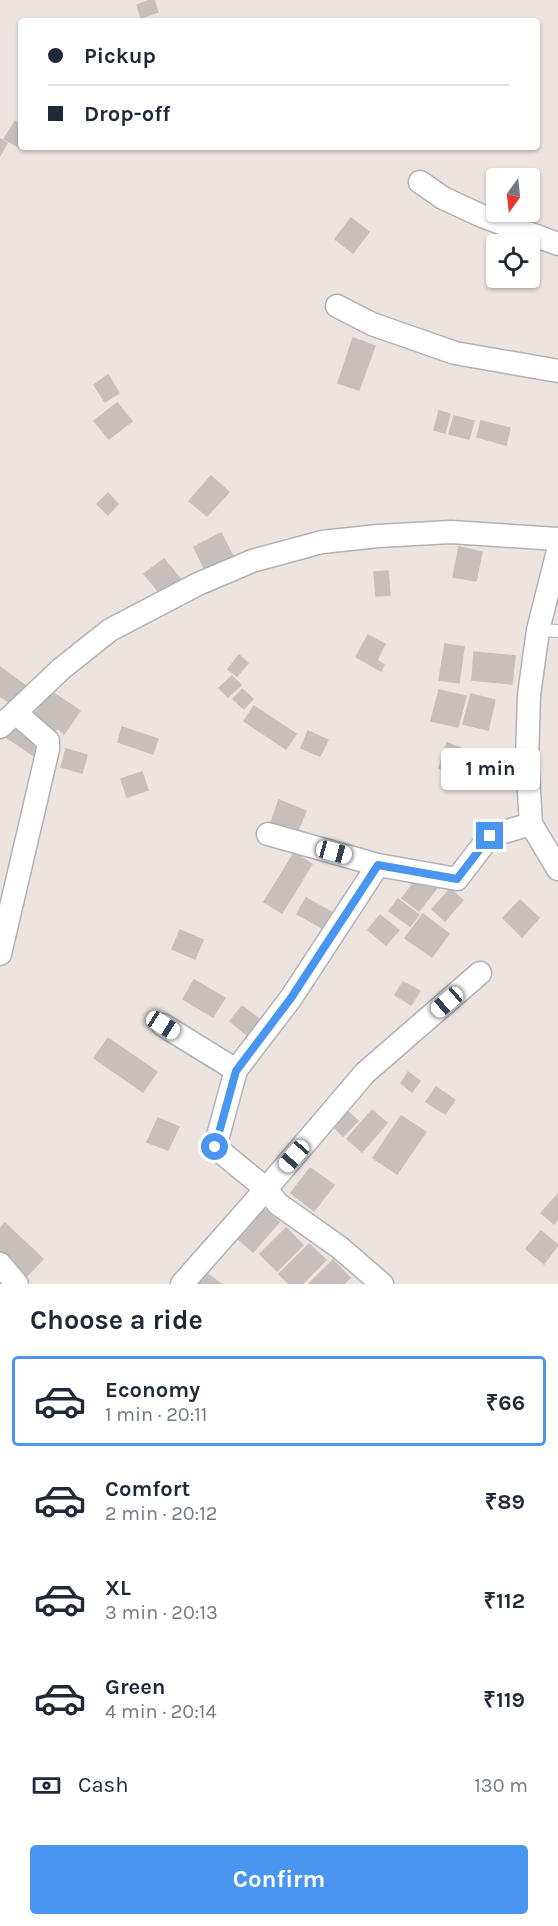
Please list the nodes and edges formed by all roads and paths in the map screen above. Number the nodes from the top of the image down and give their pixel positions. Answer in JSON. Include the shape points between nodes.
{"nodes":[{"id":1,"x":420,"y":182,"type":"dead end"},
{"id":2,"x":558,"y":244,"type":"edge"},
{"id":3,"x":337,"y":306,"type":"dead end"},
{"id":4,"x":558,"y":371,"type":"edge"},
{"id":5,"x":558,"y":539,"type":"edge"},
{"id":6,"x":558,"y":551,"type":"edge"},
{"id":7,"x":548,"y":631,"type":"edge"},
{"id":8,"x":8,"y":720,"type":"edge"},
{"id":9,"x":531,"y":824,"type":"junction"},
{"id":10,"x":268,"y":834,"type":"dead end"},
{"id":11,"x":378,"y":865,"type":"junction"},
{"id":12,"x":558,"y":869,"type":"edge"},
{"id":13,"x":0,"y":954,"type":"edge"},
{"id":14,"x":480,"y":974,"type":"dead end"},
{"id":15,"x":163,"y":1025,"type":"dead end"},
{"id":16,"x":236,"y":1071,"type":"junction"},
{"id":17,"x":266,"y":1189,"type":"junction"},
{"id":18,"x":0,"y":1264,"type":"edge"},
{"id":19,"x":17,"y":1284,"type":"edge"},
{"id":20,"x":182,"y":1284,"type":"edge"},
{"id":21,"x":382,"y":1284,"type":"edge"}],
"edges":[{"from":1,"to":2,"type":"street","via":[[482,216]]},
{"from":3,"to":4,"type":"street","via":[[372,324],[455,353]]},
{"from":5,"to":8,"type":"street","via":[[451,532],[378,536],[322,542],[252,561],[110,630],[61,669]]},
{"from":6,"to":7,"type":"street"},
{"from":7,"to":9,"type":"street","via":[[530,695],[527,760]]},
{"from":8,"to":13,"type":"street","via":[[48,741],[48,749]]},
{"from":9,"to":11,"type":"street","via":[[490,836],[457,879]]},
{"from":9,"to":12,"type":"street"},
{"from":10,"to":11,"type":"street"},
{"from":11,"to":16,"type":"street","via":[[291,998]]},
{"from":14,"to":17,"type":"street","via":[[365,1073]]},
{"from":15,"to":16,"type":"street"},
{"from":16,"to":17,"type":"street","via":[[215,1147]]},
{"from":17,"to":20,"type":"street"},
{"from":17,"to":21,"type":"street","via":[[278,1204],[339,1247]]},
{"from":18,"to":19,"type":"street"}]}
